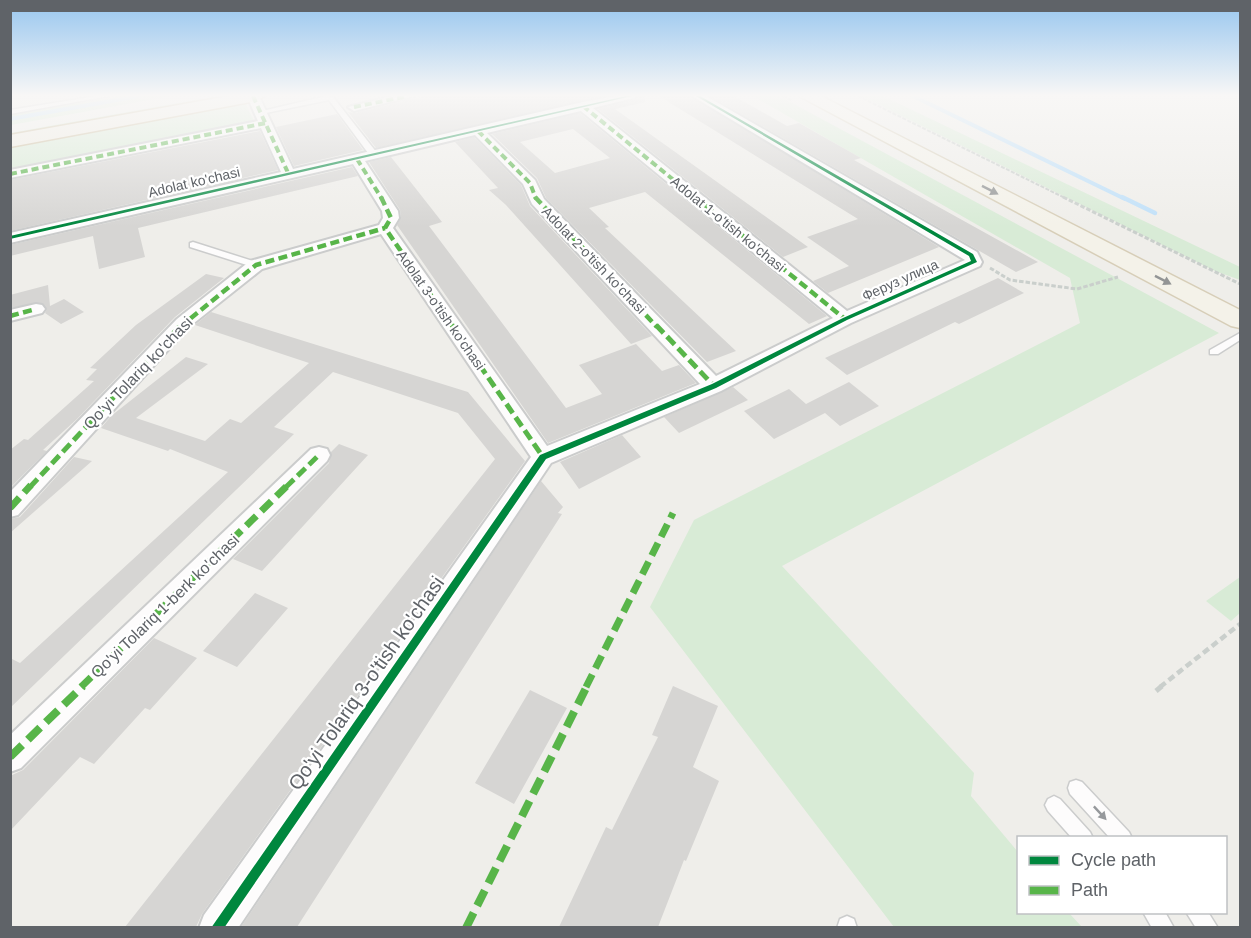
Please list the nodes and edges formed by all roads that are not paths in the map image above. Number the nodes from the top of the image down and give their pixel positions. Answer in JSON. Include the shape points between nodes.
{"nodes":[{"id":1,"x":137,"y":140,"type":"edge"},
{"id":2,"x":273,"y":140,"type":"edge"},
{"id":3,"x":356,"y":140,"type":"edge"},
{"id":4,"x":440,"y":140,"type":"edge"},
{"id":5,"x":487,"y":140,"type":"edge"},
{"id":6,"x":625,"y":140,"type":"edge"},
{"id":7,"x":772,"y":140,"type":"edge"},
{"id":8,"x":892,"y":140,"type":"edge"},
{"id":9,"x":924,"y":140,"type":"edge"},
{"id":10,"x":366,"y":157,"type":"junction"},
{"id":11,"x":10,"y":174,"type":"edge"},
{"id":12,"x":289,"y":175,"type":"junction"},
{"id":13,"x":385,"y":228,"type":"junction"},
{"id":14,"x":10,"y":238,"type":"edge"},
{"id":15,"x":193,"y":245,"type":"dead end"},
{"id":16,"x":256,"y":265,"type":"junction"},
{"id":17,"x":1240,"y":299,"type":"edge"},
{"id":18,"x":36,"y":309,"type":"dead end"},
{"id":19,"x":10,"y":316,"type":"edge"},
{"id":20,"x":845,"y":319,"type":"junction"},
{"id":21,"x":1240,"y":320,"type":"edge"},
{"id":22,"x":1240,"y":336,"type":"edge"},
{"id":23,"x":1214,"y":352,"type":"dead end"},
{"id":24,"x":714,"y":386,"type":"junction"},
{"id":25,"x":319,"y":455,"type":"dead end"},
{"id":26,"x":543,"y":457,"type":"junction"},
{"id":27,"x":10,"y":508,"type":"edge"},
{"id":28,"x":10,"y":757,"type":"edge"},
{"id":29,"x":1076,"y":788,"type":"dead end"},
{"id":30,"x":1054,"y":805,"type":"dead end"},
{"id":31,"x":1083,"y":836,"type":"edge"},
{"id":32,"x":1123,"y":836,"type":"edge"},
{"id":33,"x":1154,"y":914,"type":"edge"},
{"id":34,"x":1196,"y":914,"type":"edge"},
{"id":35,"x":217,"y":927,"type":"edge"},
{"id":36,"x":1166,"y":927,"type":"edge"},
{"id":37,"x":1209,"y":927,"type":"edge"}],
"edges":[{"from":1,"to":11,"type":"street"},
{"from":2,"to":12,"type":"street"},
{"from":3,"to":10,"type":"lane"},
{"from":4,"to":10,"type":"street","name":"Adolat ko'chasi"},
{"from":5,"to":24,"type":"street","name":"Adolat 2-o'tish ko'chasi","via":[[530,183],[537,201]]},
{"from":6,"to":20,"type":"street","name":"Adolat 1-o'tish ko'chasi"},
{"from":7,"to":20,"type":"street","name":"Феруз улица","via":[[974,259]]},
{"from":8,"to":21,"type":"main road","one_way":true},
{"from":9,"to":17,"type":"main road"},
{"from":10,"to":12,"type":"street","name":"Adolat ko'chasi"},
{"from":10,"to":13,"type":"street","via":[[390,211]]},
{"from":12,"to":14,"type":"street","name":"Adolat ko'chasi"},
{"from":13,"to":16,"type":"street","name":"Qo'yi Tolariq ko'chasi"},
{"from":13,"to":26,"type":"street","name":"Adolat 3-o'tish ko'chasi"},
{"from":15,"to":16,"type":"lane"},
{"from":16,"to":27,"type":"street","name":"Qo'yi Tolariq ko'chasi","via":[[183,323]]},
{"from":18,"to":19,"type":"street"},
{"from":20,"to":24,"type":"street","name":"Феруз улица"},
{"from":22,"to":23,"type":"lane"},
{"from":24,"to":26,"type":"street","name":"Феруз улица"},
{"from":25,"to":28,"type":"street","name":"Qo'yi Tolariq 1-berk ko'chasi"},
{"from":26,"to":35,"type":"street","name":"Qo'yi Tolariq 3-o'tish ko'chasi"},
{"from":29,"to":32,"type":"lane","one_way":true},
{"from":30,"to":31,"type":"lane"},
{"from":33,"to":36,"type":"lane"},
{"from":34,"to":37,"type":"lane"}]}
